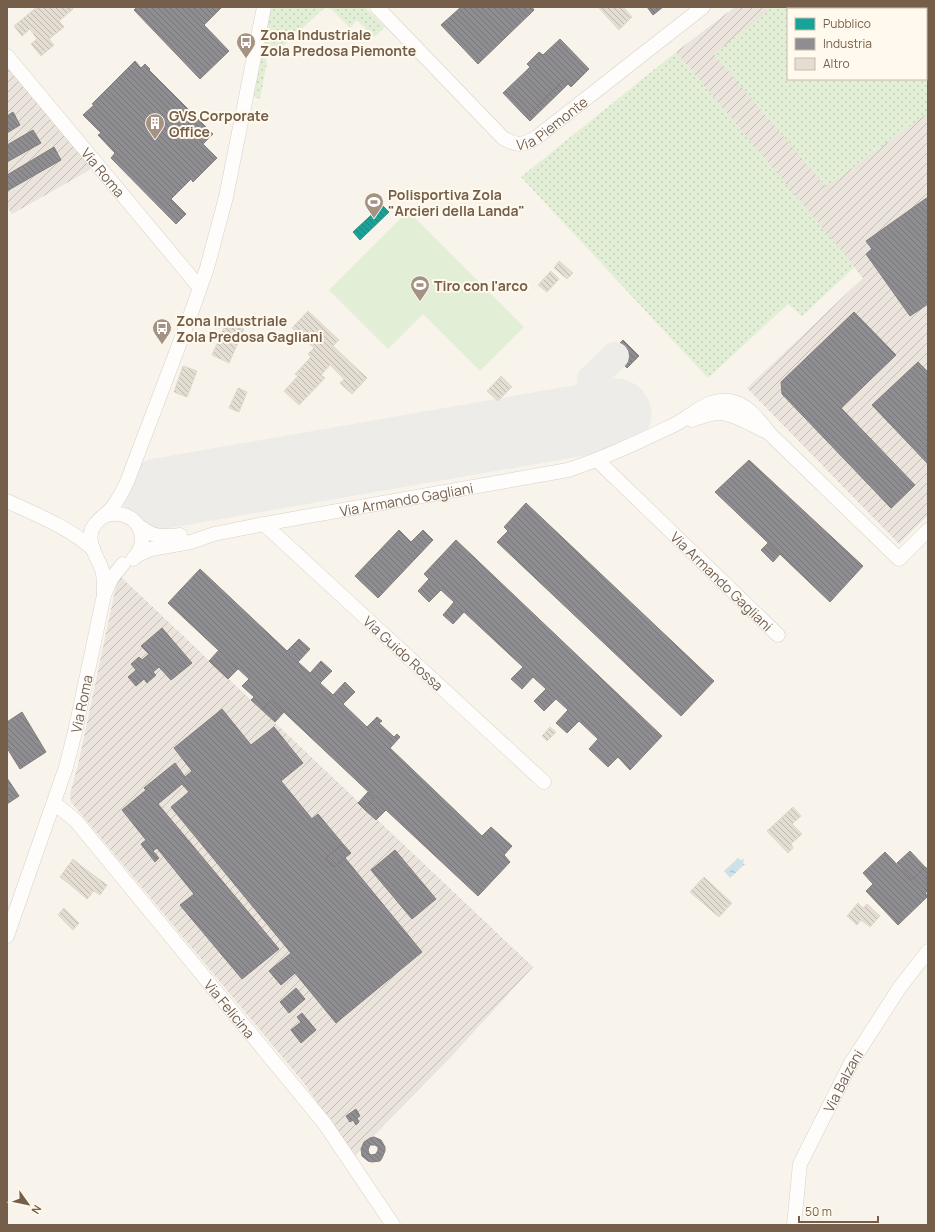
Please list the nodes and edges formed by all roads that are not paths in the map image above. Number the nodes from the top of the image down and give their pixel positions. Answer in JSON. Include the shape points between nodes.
{"nodes":[{"id":1,"x":264,"y":7,"type":"edge"},
{"id":2,"x":377,"y":7,"type":"edge"},
{"id":3,"x":703,"y":7,"type":"edge"},
{"id":4,"x":7,"y":56,"type":"edge"},
{"id":5,"x":200,"y":288,"type":"junction"},
{"id":6,"x":597,"y":460,"type":"junction"},
{"id":7,"x":127,"y":482,"type":"junction"},
{"id":8,"x":7,"y":501,"type":"edge"},
{"id":9,"x":127,"y":516,"type":"junction"},
{"id":10,"x":102,"y":518,"type":"junction"},
{"id":11,"x":264,"y":524,"type":"junction"},
{"id":12,"x":138,"y":526,"type":"junction"},
{"id":13,"x":65,"y":528,"type":"junction"},
{"id":14,"x":928,"y":530,"type":"edge"},
{"id":15,"x":214,"y":534,"type":"junction"},
{"id":16,"x":94,"y":552,"type":"junction"},
{"id":17,"x":136,"y":556,"type":"junction"},
{"id":18,"x":123,"y":564,"type":"junction"},
{"id":19,"x":104,"y":594,"type":"junction"},
{"id":20,"x":778,"y":635,"type":"dead end"},
{"id":21,"x":544,"y":782,"type":"dead end"},
{"id":22,"x":53,"y":807,"type":"junction"},
{"id":23,"x":10,"y":918,"type":"edge"},
{"id":24,"x":7,"y":936,"type":"edge"},
{"id":25,"x":928,"y":951,"type":"edge"},
{"id":26,"x":393,"y":1225,"type":"edge"},
{"id":27,"x":794,"y":1225,"type":"edge"}],
"edges":[{"from":1,"to":5,"type":"street","name":"Via Roma","via":[[226,196]]},
{"from":2,"to":3,"type":"street","name":"Via Piemonte","via":[[503,138],[520,144],[537,137]]},
{"from":4,"to":5,"type":"street","name":"Via Roma"},
{"from":5,"to":7,"type":"street","name":"Via Roma"},
{"from":6,"to":11,"type":"street","name":"Via Armando Gagliani","via":[[568,470]]},
{"from":6,"to":14,"type":"street","name":"Via Armando Gagliani","via":[[676,424],[721,413],[744,420],[770,434],[899,559]]},
{"from":6,"to":20,"type":"street","name":"Via Armando Gagliani"},
{"from":7,"to":9,"type":"street","name":"Via Roma","via":[[124,509]]},
{"from":7,"to":10,"type":"street","name":"Via Roma","via":[[112,508]]},
{"from":8,"to":13,"type":"street"},
{"from":9,"to":10,"type":"street","via":[[113,513]]},
{"from":9,"to":12,"type":"street"},
{"from":10,"to":13,"type":"street","via":[[77,529]]},
{"from":10,"to":16,"type":"street","name":"Via Roma","via":[[92,530],[90,537]]},
{"from":11,"to":15,"type":"street","name":"Via Armando Gagliani"},
{"from":11,"to":21,"type":"street","name":"Via Guido Rossa"},
{"from":12,"to":15,"type":"street","name":"Via Armando Gagliani","via":[[157,537],[191,533]]},
{"from":12,"to":17,"type":"street","via":[[142,542]]},
{"from":13,"to":16,"type":"street"},
{"from":15,"to":17,"type":"street","name":"Via Armando Gagliani","via":[[191,542],[151,549]]},
{"from":16,"to":18,"type":"street","via":[[110,564]]},
{"from":16,"to":19,"type":"street","name":"Via Roma","via":[[103,574]]},
{"from":17,"to":18,"type":"street","name":"Via Roma"},
{"from":18,"to":19,"type":"street","name":"Via Roma","via":[[111,579]]},
{"from":19,"to":22,"type":"street","name":"Via Roma","via":[[75,732]]},
{"from":22,"to":23,"type":"street","name":"Via Roma"},
{"from":22,"to":26,"type":"street","name":"Via Felicina","via":[[74,820],[85,832],[325,1124]]},
{"from":23,"to":24,"type":"street","name":"Via Roma"},
{"from":25,"to":27,"type":"street","name":"Via Balzani","via":[[900,987],[851,1063],[800,1164]]}]}
